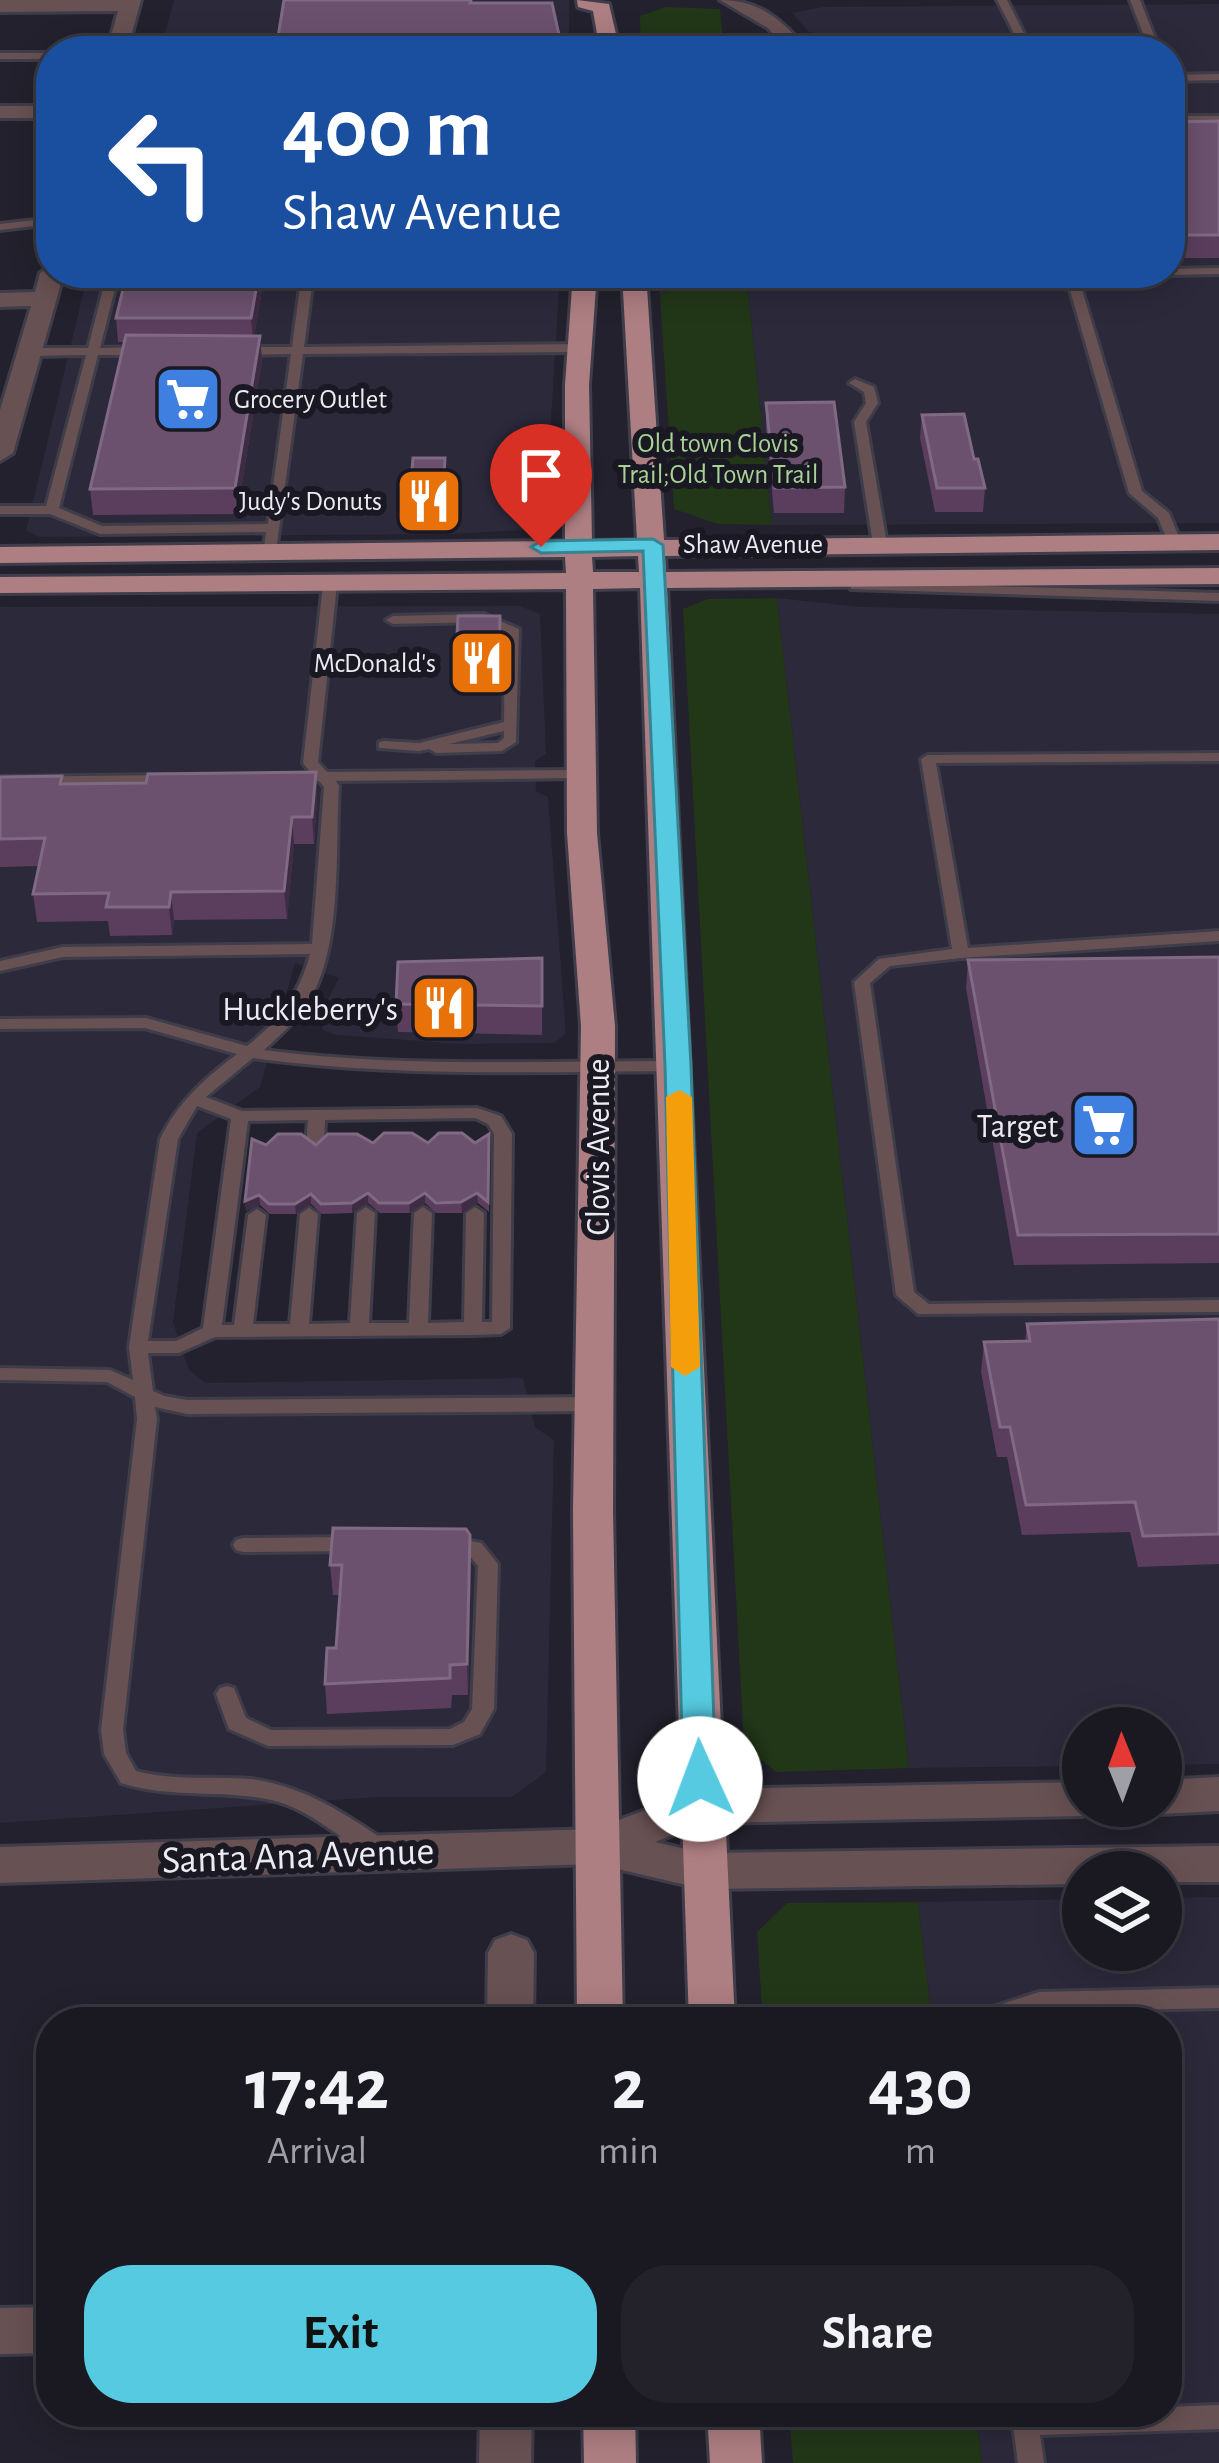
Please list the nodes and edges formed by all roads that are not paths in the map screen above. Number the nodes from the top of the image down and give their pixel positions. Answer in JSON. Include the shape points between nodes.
{"nodes":[{"id":1,"x":616,"y":0,"type":"edge"},
{"id":2,"x":730,"y":0,"type":"edge"},
{"id":3,"x":1002,"y":0,"type":"edge"},
{"id":4,"x":1136,"y":0,"type":"edge"},
{"id":5,"x":131,"y":2,"type":"edge"},
{"id":6,"x":585,"y":2,"type":"edge"},
{"id":7,"x":0,"y":6,"type":"edge"},
{"id":8,"x":121,"y":36,"type":"edge"},
{"id":9,"x":586,"y":36,"type":"edge"},
{"id":10,"x":607,"y":36,"type":"edge"},
{"id":11,"x":620,"y":36,"type":"edge"},
{"id":12,"x":788,"y":36,"type":"edge"},
{"id":13,"x":1020,"y":36,"type":"edge"},
{"id":14,"x":1149,"y":36,"type":"edge"},
{"id":15,"x":0,"y":56,"type":"edge"},
{"id":16,"x":36,"y":56,"type":"edge"},
{"id":17,"x":1219,"y":77,"type":"edge"},
{"id":18,"x":1185,"y":78,"type":"edge"},
{"id":19,"x":0,"y":112,"type":"edge"},
{"id":20,"x":36,"y":112,"type":"edge"},
{"id":21,"x":1185,"y":119,"type":"edge"},
{"id":22,"x":1219,"y":119,"type":"edge"},
{"id":23,"x":0,"y":215,"type":"edge"},
{"id":24,"x":36,"y":221,"type":"edge"},
{"id":25,"x":14,"y":222,"type":"junction"},
{"id":26,"x":0,"y":227,"type":"edge"},
{"id":27,"x":1185,"y":272,"type":"edge"},
{"id":28,"x":1219,"y":272,"type":"edge"},
{"id":29,"x":48,"y":288,"type":"edge"},
{"id":30,"x":109,"y":288,"type":"edge"},
{"id":31,"x":306,"y":288,"type":"edge"},
{"id":32,"x":583,"y":288,"type":"edge"},
{"id":33,"x":635,"y":288,"type":"edge"},
{"id":34,"x":1075,"y":288,"type":"edge"},
{"id":35,"x":45,"y":299,"type":"junction"},
{"id":36,"x":0,"y":300,"type":"edge"},
{"id":37,"x":579,"y":348,"type":"junction"},
{"id":38,"x":297,"y":350,"type":"junction"},
{"id":39,"x":161,"y":351,"type":"edge"},
{"id":40,"x":230,"y":351,"type":"edge"},
{"id":41,"x":29,"y":352,"type":"junction"},
{"id":42,"x":94,"y":352,"type":"junction"},
{"id":43,"x":855,"y":383,"type":"dead end"},
{"id":44,"x":5,"y":419,"type":"edge"},
{"id":45,"x":0,"y":453,"type":"edge"},
{"id":46,"x":0,"y":510,"type":"edge"},
{"id":47,"x":52,"y":510,"type":"junction"},
{"id":48,"x":272,"y":538,"type":"junction"},
{"id":49,"x":1174,"y":542,"type":"junction"},
{"id":50,"x":1219,"y":542,"type":"edge"},
{"id":51,"x":880,"y":544,"type":"junction"},
{"id":52,"x":653,"y":545,"type":"junction"},
{"id":53,"x":580,"y":546,"type":"junction"},
{"id":54,"x":0,"y":555,"type":"edge"},
{"id":55,"x":0,"y":570,"type":"edge"},
{"id":56,"x":1219,"y":576,"type":"edge"},
{"id":57,"x":755,"y":582,"type":"junction"},
{"id":58,"x":581,"y":583,"type":"junction"},
{"id":59,"x":654,"y":584,"type":"junction"},
{"id":60,"x":0,"y":585,"type":"edge"},
{"id":61,"x":330,"y":585,"type":"junction"},
{"id":62,"x":1219,"y":598,"type":"edge"},
{"id":63,"x":393,"y":620,"type":"dead end"},
{"id":64,"x":384,"y":746,"type":"dead end"},
{"id":65,"x":1219,"y":757,"type":"edge"},
{"id":66,"x":582,"y":774,"type":"junction"},
{"id":67,"x":289,"y":777,"type":"edge"},
{"id":68,"x":322,"y":777,"type":"junction"},
{"id":69,"x":184,"y":779,"type":"edge"},
{"id":70,"x":0,"y":781,"type":"edge"},
{"id":71,"x":1219,"y":936,"type":"edge"},
{"id":72,"x":317,"y":949,"type":"junction"},
{"id":73,"x":962,"y":953,"type":"junction"},
{"id":74,"x":0,"y":967,"type":"edge"},
{"id":75,"x":0,"y":1024,"type":"edge"},
{"id":76,"x":252,"y":1053,"type":"junction"},
{"id":77,"x":598,"y":1066,"type":"junction"},
{"id":78,"x":678,"y":1066,"type":"junction"},
{"id":79,"x":195,"y":1099,"type":"junction"},
{"id":80,"x":317,"y":1115,"type":"junction"},
{"id":81,"x":240,"y":1116,"type":"junction"},
{"id":82,"x":315,"y":1146,"type":"edge"},
{"id":83,"x":423,"y":1213,"type":"dead end"},
{"id":84,"x":475,"y":1213,"type":"dead end"},
{"id":85,"x":309,"y":1214,"type":"dead end"},
{"id":86,"x":366,"y":1214,"type":"dead end"},
{"id":87,"x":257,"y":1215,"type":"dead end"},
{"id":88,"x":1219,"y":1306,"type":"edge"},
{"id":89,"x":472,"y":1328,"type":"junction"},
{"id":90,"x":359,"y":1329,"type":"junction"},
{"id":91,"x":418,"y":1329,"type":"junction"},
{"id":92,"x":299,"y":1330,"type":"junction"},
{"id":93,"x":212,"y":1331,"type":"junction"},
{"id":94,"x":243,"y":1331,"type":"junction"},
{"id":95,"x":138,"y":1347,"type":"junction"},
{"id":96,"x":0,"y":1374,"type":"edge"},
{"id":97,"x":145,"y":1394,"type":"junction"},
{"id":98,"x":595,"y":1404,"type":"junction"},
{"id":99,"x":380,"y":1544,"type":"edge"},
{"id":100,"x":426,"y":1544,"type":"edge"},
{"id":101,"x":243,"y":1545,"type":"dead end"},
{"id":102,"x":227,"y":1694,"type":"dead end"},
{"id":103,"x":1219,"y":1795,"type":"edge"},
{"id":104,"x":1182,"y":1796,"type":"edge"},
{"id":105,"x":1062,"y":1799,"type":"edge"},
{"id":106,"x":700,"y":1806,"type":"junction"},
{"id":107,"x":597,"y":1846,"type":"junction"},
{"id":108,"x":383,"y":1851,"type":"junction"},
{"id":109,"x":0,"y":1864,"type":"edge"},
{"id":110,"x":1219,"y":1864,"type":"edge"},
{"id":111,"x":703,"y":1871,"type":"junction"},
{"id":112,"x":511,"y":1952,"type":"dead end"},
{"id":113,"x":1219,"y":1998,"type":"edge"},
{"id":114,"x":510,"y":2007,"type":"edge"},
{"id":115,"x":600,"y":2007,"type":"edge"},
{"id":116,"x":711,"y":2007,"type":"edge"},
{"id":117,"x":1023,"y":2007,"type":"edge"},
{"id":118,"x":36,"y":2330,"type":"edge"},
{"id":119,"x":0,"y":2331,"type":"edge"},
{"id":120,"x":1182,"y":2417,"type":"edge"},
{"id":121,"x":1219,"y":2417,"type":"edge"},
{"id":122,"x":506,"y":2427,"type":"edge"},
{"id":123,"x":609,"y":2427,"type":"edge"},
{"id":124,"x":734,"y":2427,"type":"edge"},
{"id":125,"x":1027,"y":2427,"type":"edge"},
{"id":126,"x":506,"y":2463,"type":"edge"},
{"id":127,"x":610,"y":2463,"type":"edge"},
{"id":128,"x":736,"y":2463,"type":"edge"},
{"id":129,"x":1031,"y":2463,"type":"edge"}],
"edges":[{"from":1,"to":11,"type":"main road"},
{"from":2,"to":12,"type":"street"},
{"from":3,"to":13,"type":"lane"},
{"from":4,"to":14,"type":"lane"},
{"from":5,"to":7,"type":"street"},
{"from":5,"to":8,"type":"street"},
{"from":6,"to":9,"type":"main road"},
{"from":6,"to":10,"type":"main road","via":[[602,8]]},
{"from":15,"to":16,"type":"lane"},
{"from":17,"to":18,"type":"lane"},
{"from":19,"to":20,"type":"street"},
{"from":21,"to":22,"type":"lane"},
{"from":23,"to":25,"type":"lane"},
{"from":24,"to":25,"type":"lane"},
{"from":25,"to":26,"type":"lane"},
{"from":27,"to":28,"type":"lane"},
{"from":29,"to":35,"type":"street"},
{"from":30,"to":42,"type":"lane"},
{"from":31,"to":38,"type":"lane"},
{"from":32,"to":37,"type":"main road","name":"Clovis Avenue"},
{"from":33,"to":52,"type":"main road"},
{"from":34,"to":49,"type":"lane","via":[[1136,493],[1164,516]]},
{"from":35,"to":36,"type":"street"},
{"from":35,"to":41,"type":"street"},
{"from":37,"to":38,"type":"lane"},
{"from":37,"to":53,"type":"main road","name":"Clovis Avenue"},
{"from":38,"to":40,"type":"lane"},
{"from":38,"to":48,"type":"lane"},
{"from":39,"to":42,"type":"lane"},
{"from":41,"to":42,"type":"lane"},
{"from":41,"to":44,"type":"street"},
{"from":42,"to":47,"type":"lane"},
{"from":43,"to":51,"type":"lane","via":[[869,390],[872,403],[860,422]]},
{"from":44,"to":45,"type":"street"},
{"from":46,"to":47,"type":"lane"},
{"from":47,"to":48,"type":"lane","via":[[100,530]]},
{"from":48,"to":53,"type":"main road","name":"Shaw Avenue"},
{"from":48,"to":54,"type":"main road","name":"Shaw Avenue"},
{"from":48,"to":55,"type":"main road","via":[[153,566]]},
{"from":49,"to":50,"type":"main road","name":"Shaw Avenue"},
{"from":49,"to":51,"type":"main road","name":"Shaw Avenue"},
{"from":51,"to":52,"type":"main road","name":"Shaw Avenue"},
{"from":52,"to":53,"type":"main road","name":"Shaw Avenue"},
{"from":52,"to":59,"type":"main road"},
{"from":53,"to":58,"type":"main road","name":"Clovis Avenue"},
{"from":56,"to":57,"type":"main road","name":"Shaw Avenue"},
{"from":57,"to":59,"type":"main road","name":"Shaw Avenue"},
{"from":57,"to":62,"type":"lane"},
{"from":58,"to":59,"type":"main road","name":"Shaw Avenue"},
{"from":58,"to":61,"type":"main road","name":"Shaw Avenue"},
{"from":58,"to":66,"type":"main road","name":"Clovis Avenue"},
{"from":59,"to":78,"type":"main road"},
{"from":60,"to":61,"type":"main road","name":"Shaw Avenue"},
{"from":61,"to":68,"type":"lane","via":[[310,763]]},
{"from":63,"to":64,"type":"lane","via":[[484,618],[512,629],[511,739],[502,747]]},
{"from":65,"to":73,"type":"lane","via":[[928,759]]},
{"from":66,"to":68,"type":"lane"},
{"from":66,"to":77,"type":"main road","name":"Clovis Avenue"},
{"from":67,"to":68,"type":"lane"},
{"from":68,"to":72,"type":"lane","via":[[332,786]]},
{"from":69,"to":70,"type":"lane"},
{"from":71,"to":73,"type":"lane"},
{"from":72,"to":74,"type":"lane","via":[[63,952]]},
{"from":72,"to":76,"type":"lane","via":[[305,996]]},
{"from":73,"to":88,"type":"lane","via":[[885,962],[862,982],[905,1294],[925,1310]]},
{"from":75,"to":76,"type":"lane","via":[[146,1023]]},
{"from":76,"to":77,"type":"lane","via":[[430,1067]]},
{"from":76,"to":79,"type":"lane"},
{"from":77,"to":78,"type":"lane"},
{"from":77,"to":98,"type":"main road","name":"Clovis Avenue"},
{"from":78,"to":106,"type":"main road"},
{"from":79,"to":81,"type":"lane"},
{"from":79,"to":95,"type":"lane","via":[[170,1138]]},
{"from":80,"to":81,"type":"lane","via":[[268,1123]]},
{"from":80,"to":82,"type":"lane"},
{"from":80,"to":89,"type":"lane","via":[[495,1120],[503,1134],[500,1328]]},
{"from":81,"to":93,"type":"lane"},
{"from":83,"to":91,"type":"lane"},
{"from":84,"to":89,"type":"lane"},
{"from":85,"to":92,"type":"lane"},
{"from":86,"to":90,"type":"lane"},
{"from":87,"to":94,"type":"lane"},
{"from":89,"to":91,"type":"lane"},
{"from":90,"to":91,"type":"lane"},
{"from":90,"to":92,"type":"lane"},
{"from":92,"to":94,"type":"lane"},
{"from":93,"to":94,"type":"lane"},
{"from":93,"to":95,"type":"lane","via":[[179,1347]]},
{"from":95,"to":97,"type":"lane"},
{"from":96,"to":97,"type":"lane","via":[[110,1376]]},
{"from":97,"to":98,"type":"lane","via":[[187,1406]]},
{"from":97,"to":108,"type":"lane","via":[[112,1704],[115,1754],[129,1777],[161,1788],[254,1788],[310,1801]]},
{"from":98,"to":107,"type":"main road","name":"Clovis Avenue"},
{"from":99,"to":101,"type":"lane"},
{"from":100,"to":102,"type":"lane","via":[[474,1548],[488,1564],[483,1709],[472,1728],[453,1737],[268,1738],[237,1724]]},
{"from":103,"to":104,"type":"street"},
{"from":105,"to":106,"type":"street","name":"Santa Ana Avenue"},
{"from":106,"to":107,"type":"street","name":"Santa Ana Avenue"},
{"from":106,"to":111,"type":"main road"},
{"from":107,"to":108,"type":"street","name":"Santa Ana Avenue"},
{"from":107,"to":111,"type":"street","name":"Santa Ana Avenue"},
{"from":107,"to":115,"type":"main road","name":"Clovis Avenue"},
{"from":108,"to":109,"type":"street","name":"Santa Ana Avenue"},
{"from":110,"to":111,"type":"street","name":"Santa Ana Avenue"},
{"from":111,"to":116,"type":"main road"},
{"from":112,"to":114,"type":"street"},
{"from":113,"to":117,"type":"lane"},
{"from":118,"to":119,"type":"street"},
{"from":120,"to":121,"type":"lane"},
{"from":122,"to":126,"type":"street"},
{"from":123,"to":127,"type":"main road"},
{"from":124,"to":128,"type":"main road"},
{"from":125,"to":129,"type":"lane"}]}
